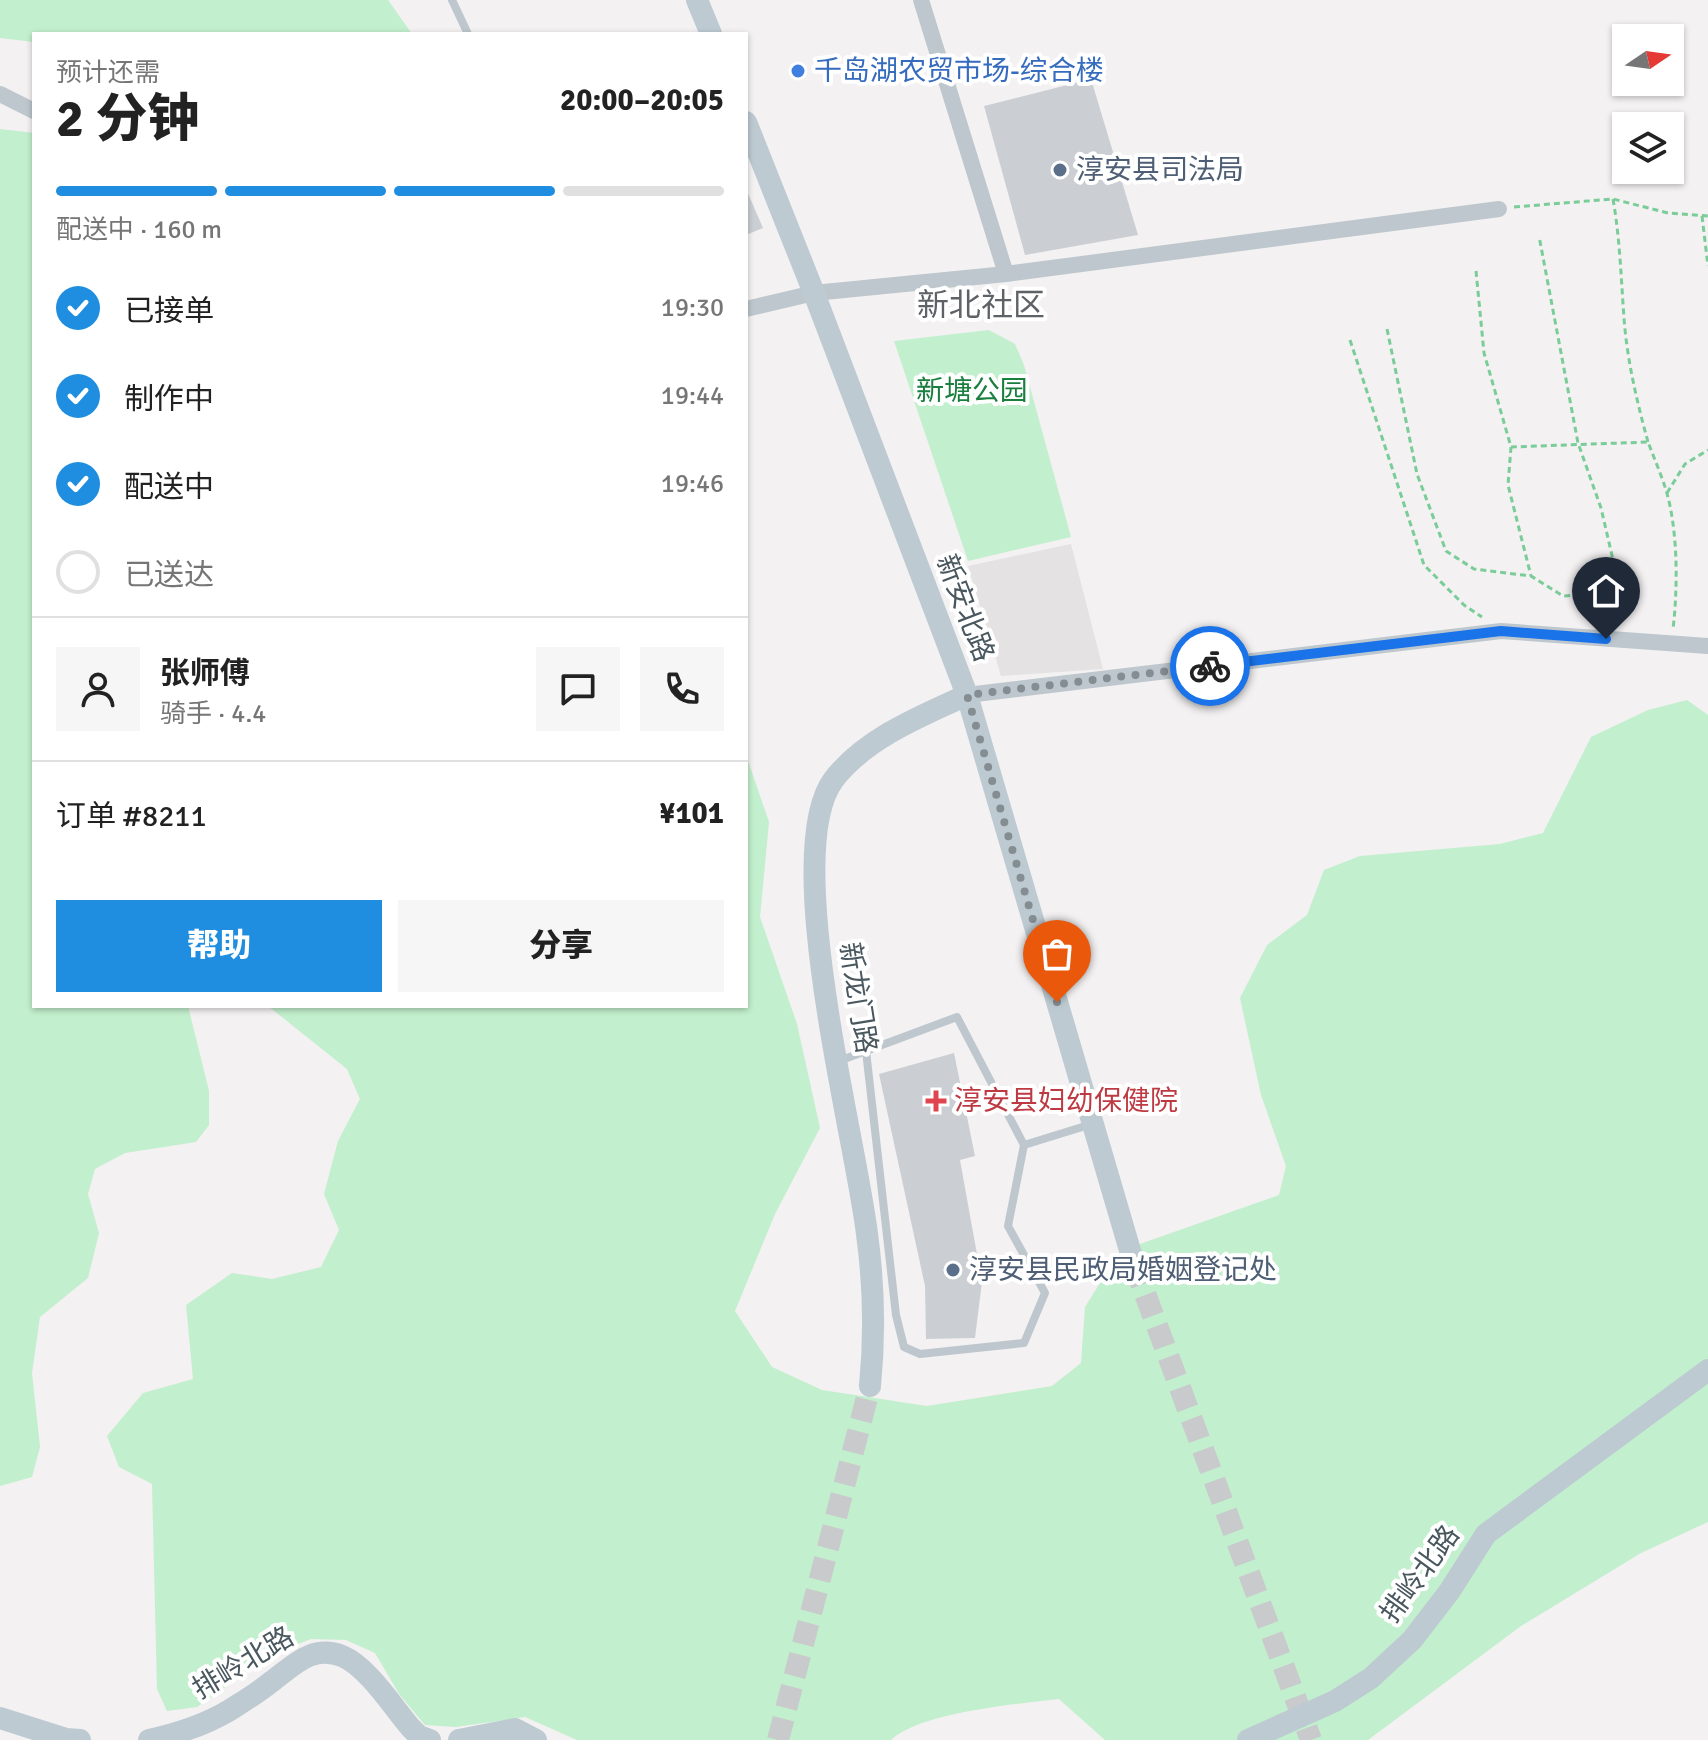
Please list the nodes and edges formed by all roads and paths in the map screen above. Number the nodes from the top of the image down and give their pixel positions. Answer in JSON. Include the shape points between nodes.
{"nodes":[{"id":1,"x":452,"y":0,"type":"edge"},
{"id":2,"x":697,"y":0,"type":"edge"},
{"id":3,"x":921,"y":0,"type":"edge"},
{"id":4,"x":467,"y":32,"type":"edge"},
{"id":5,"x":710,"y":32,"type":"edge"},
{"id":6,"x":0,"y":94,"type":"edge"},
{"id":7,"x":32,"y":110,"type":"edge"},
{"id":8,"x":748,"y":127,"type":"edge"},
{"id":9,"x":1613,"y":199,"type":"junction"},
{"id":10,"x":1499,"y":209,"type":"joint"},
{"id":11,"x":1702,"y":216,"type":"junction"},
{"id":12,"x":1708,"y":216,"type":"edge"},
{"id":13,"x":1539,"y":236,"type":"dead end"},
{"id":14,"x":1708,"y":266,"type":"edge"},
{"id":15,"x":1476,"y":271,"type":"dead end"},
{"id":16,"x":1006,"y":274,"type":"junction"},
{"id":17,"x":814,"y":293,"type":"junction"},
{"id":18,"x":748,"y":309,"type":"edge"},
{"id":19,"x":1387,"y":329,"type":"dead end"},
{"id":20,"x":1350,"y":340,"type":"dead end"},
{"id":21,"x":1648,"y":442,"type":"junction"},
{"id":22,"x":1578,"y":443,"type":"junction"},
{"id":23,"x":1511,"y":447,"type":"junction"},
{"id":24,"x":1708,"y":450,"type":"edge"},
{"id":25,"x":1667,"y":493,"type":"junction"},
{"id":26,"x":1531,"y":576,"type":"junction"},
{"id":27,"x":1501,"y":631,"type":"junction"},
{"id":28,"x":1671,"y":644,"type":"junction"},
{"id":29,"x":1708,"y":646,"type":"edge"},
{"id":30,"x":967,"y":695,"type":"junction"},
{"id":31,"x":866,"y":1051,"type":"junction"},
{"id":32,"x":838,"y":1061,"type":"junction"},
{"id":33,"x":1093,"y":1124,"type":"junction"},
{"id":34,"x":1024,"y":1145,"type":"junction"},
{"id":35,"x":1134,"y":1264,"type":"tunnel mouth"},
{"id":36,"x":1708,"y":1370,"type":"edge"},
{"id":37,"x":870,"y":1386,"type":"tunnel mouth"},
{"id":38,"x":0,"y":1718,"type":"edge"},
{"id":39,"x":66,"y":1740,"type":"edge"},
{"id":40,"x":80,"y":1740,"type":"edge"},
{"id":41,"x":149,"y":1740,"type":"edge"},
{"id":42,"x":430,"y":1740,"type":"edge"},
{"id":43,"x":459,"y":1740,"type":"edge"},
{"id":44,"x":536,"y":1740,"type":"edge"},
{"id":45,"x":1248,"y":1740,"type":"edge"}],
"edges":[{"from":1,"to":4,"type":"lane"},
{"from":2,"to":5,"type":"main road"},
{"from":3,"to":16,"type":"street"},
{"from":6,"to":7,"type":"street"},
{"from":8,"to":17,"type":"main road","name":"新安北路"},
{"from":9,"to":10,"type":"path"},
{"from":9,"to":11,"type":"path"},
{"from":9,"to":21,"type":"path","via":[[1624,322]]},
{"from":10,"to":16,"type":"street"},
{"from":11,"to":12,"type":"path"},
{"from":11,"to":14,"type":"path"},
{"from":13,"to":22,"type":"path"},
{"from":15,"to":23,"type":"path","via":[[1484,353]]},
{"from":16,"to":17,"type":"street"},
{"from":17,"to":18,"type":"street"},
{"from":17,"to":30,"type":"main road","name":"新安北路"},
{"from":19,"to":26,"type":"path","via":[[1417,474],[1446,551],[1474,569]]},
{"from":20,"to":27,"type":"path","via":[[1424,565],[1464,605]]},
{"from":21,"to":22,"type":"path"},
{"from":21,"to":25,"type":"path"},
{"from":22,"to":23,"type":"path"},
{"from":22,"to":26,"type":"path","via":[[1617,577],[1599,594],[1563,596]]},
{"from":23,"to":26,"type":"path","via":[[1508,485]]},
{"from":24,"to":25,"type":"path","via":[[1685,464]]},
{"from":25,"to":28,"type":"path","via":[[1677,597]]},
{"from":27,"to":28,"type":"street"},
{"from":27,"to":30,"type":"street"},
{"from":28,"to":29,"type":"street"},
{"from":30,"to":32,"type":"main road","name":"新龙门路","via":[[906,723],[859,755],[833,780],[816,820],[817,939]]},
{"from":30,"to":33,"type":"main road","name":"新安北路"},
{"from":31,"to":32,"type":"lane"},
{"from":31,"to":34,"type":"lane","via":[[957,1017]]},
{"from":31,"to":34,"type":"lane","via":[[904,1347],[920,1354],[1024,1343],[1045,1293],[1008,1226]]},
{"from":32,"to":37,"type":"main road","name":"新龙门路","via":[[867,1231],[874,1341]]},
{"from":33,"to":34,"type":"lane"},
{"from":33,"to":35,"type":"main road","name":"新安北路"},
{"from":36,"to":45,"type":"main road","name":"排岭北路","via":[[1486,1534],[1412,1640],[1371,1678],[1335,1701]]},
{"from":38,"to":39,"type":"main road"},
{"from":39,"to":40,"type":"main road"},
{"from":41,"to":42,"type":"main road","name":"排岭北路","via":[[228,1711],[296,1661],[327,1652],[358,1666],[410,1727]]},
{"from":43,"to":44,"type":"main road","via":[[515,1729]]}]}
